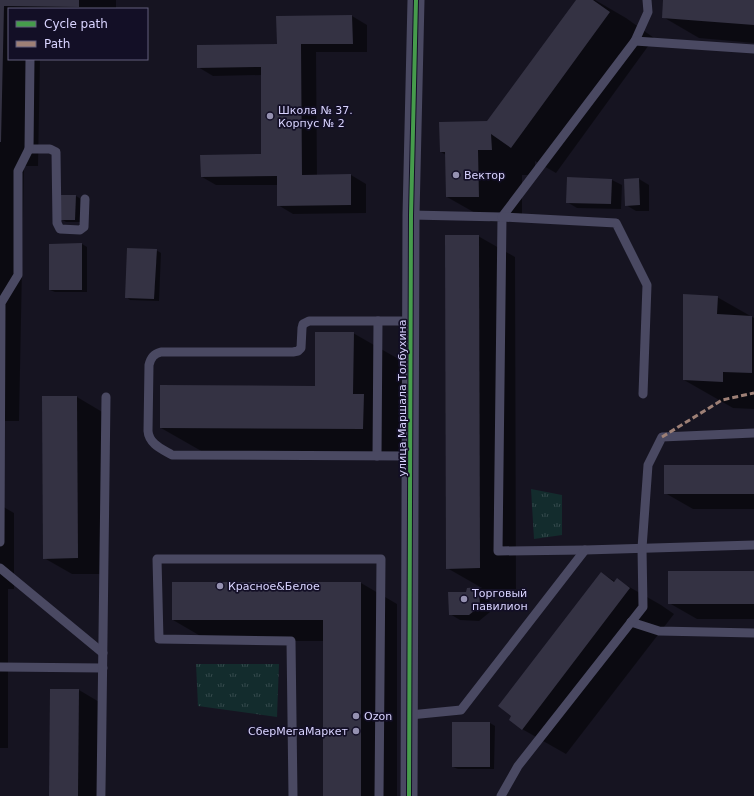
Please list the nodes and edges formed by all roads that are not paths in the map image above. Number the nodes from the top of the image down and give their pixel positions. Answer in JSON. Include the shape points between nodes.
{"nodes":[{"id":1,"x":416,"y":0,"type":"edge"},
{"id":2,"x":647,"y":0,"type":"edge"},
{"id":3,"x":635,"y":41,"type":"junction"},
{"id":4,"x":754,"y":49,"type":"edge"},
{"id":5,"x":30,"y":60,"type":"edge"},
{"id":6,"x":30,"y":149,"type":"junction"},
{"id":7,"x":85,"y":199,"type":"dead end"},
{"id":8,"x":411,"y":215,"type":"junction"},
{"id":9,"x":502,"y":217,"type":"junction"},
{"id":10,"x":378,"y":321,"type":"junction"},
{"id":11,"x":411,"y":321,"type":"junction"},
{"id":12,"x":643,"y":394,"type":"dead end"},
{"id":13,"x":106,"y":397,"type":"dead end"},
{"id":14,"x":0,"y":421,"type":"edge"},
{"id":15,"x":754,"y":433,"type":"edge"},
{"id":16,"x":377,"y":456,"type":"junction"},
{"id":17,"x":411,"y":456,"type":"junction"},
{"id":18,"x":0,"y":542,"type":"edge"},
{"id":19,"x":754,"y":545,"type":"edge"},
{"id":20,"x":642,"y":548,"type":"junction"},
{"id":21,"x":585,"y":550,"type":"junction"},
{"id":22,"x":0,"y":568,"type":"edge"},
{"id":23,"x":631,"y":622,"type":"junction"},
{"id":24,"x":754,"y":633,"type":"edge"},
{"id":25,"x":103,"y":653,"type":"junction"},
{"id":26,"x":0,"y":667,"type":"edge"},
{"id":27,"x":103,"y":668,"type":"junction"},
{"id":28,"x":410,"y":715,"type":"junction"},
{"id":29,"x":101,"y":796,"type":"edge"},
{"id":30,"x":293,"y":796,"type":"edge"},
{"id":31,"x":379,"y":796,"type":"edge"},
{"id":32,"x":408,"y":796,"type":"edge"},
{"id":33,"x":501,"y":796,"type":"edge"}],
"edges":[{"from":1,"to":8,"type":"street","name":"улица Маршала Толбухина"},
{"from":2,"to":3,"type":"lane","via":[[648,12]]},
{"from":3,"to":4,"type":"lane"},
{"from":3,"to":9,"type":"lane"},
{"from":5,"to":6,"type":"lane"},
{"from":6,"to":7,"type":"lane","via":[[50,149],[56,152],[57,223],[60,229],[80,230],[84,227]]},
{"from":6,"to":14,"type":"lane","via":[[18,171],[18,274],[1,303]]},
{"from":8,"to":9,"type":"lane"},
{"from":8,"to":11,"type":"street","name":"улица Маршала Толбухина"},
{"from":9,"to":12,"type":"lane","via":[[616,223],[647,285]]},
{"from":9,"to":21,"type":"lane","via":[[498,551]]},
{"from":10,"to":11,"type":"lane"},
{"from":10,"to":16,"type":"lane"},
{"from":10,"to":16,"type":"lane","via":[[306,322],[302,328],[301,348],[293,352],[161,352],[150,358],[148,372],[149,436],[156,446],[172,455]]},
{"from":11,"to":17,"type":"street","name":"улица Маршала Толбухина"},
{"from":13,"to":25,"type":"lane"},
{"from":14,"to":18,"type":"lane"},
{"from":15,"to":20,"type":"lane","via":[[662,437],[648,465]]},
{"from":16,"to":17,"type":"lane"},
{"from":17,"to":28,"type":"street","name":"улица Маршала Толбухина"},
{"from":19,"to":20,"type":"lane"},
{"from":20,"to":21,"type":"lane"},
{"from":20,"to":23,"type":"lane","via":[[643,607]]},
{"from":21,"to":28,"type":"lane","via":[[461,710]]},
{"from":22,"to":25,"type":"lane"},
{"from":23,"to":24,"type":"lane","via":[[659,631]]},
{"from":23,"to":33,"type":"lane","via":[[518,766]]},
{"from":25,"to":27,"type":"lane"},
{"from":26,"to":27,"type":"lane"},
{"from":27,"to":29,"type":"lane"},
{"from":28,"to":32,"type":"street","name":"улица Маршала Толбухина"},
{"from":30,"to":31,"type":"lane","via":[[291,641],[159,639],[157,559],[381,559]]}]}
